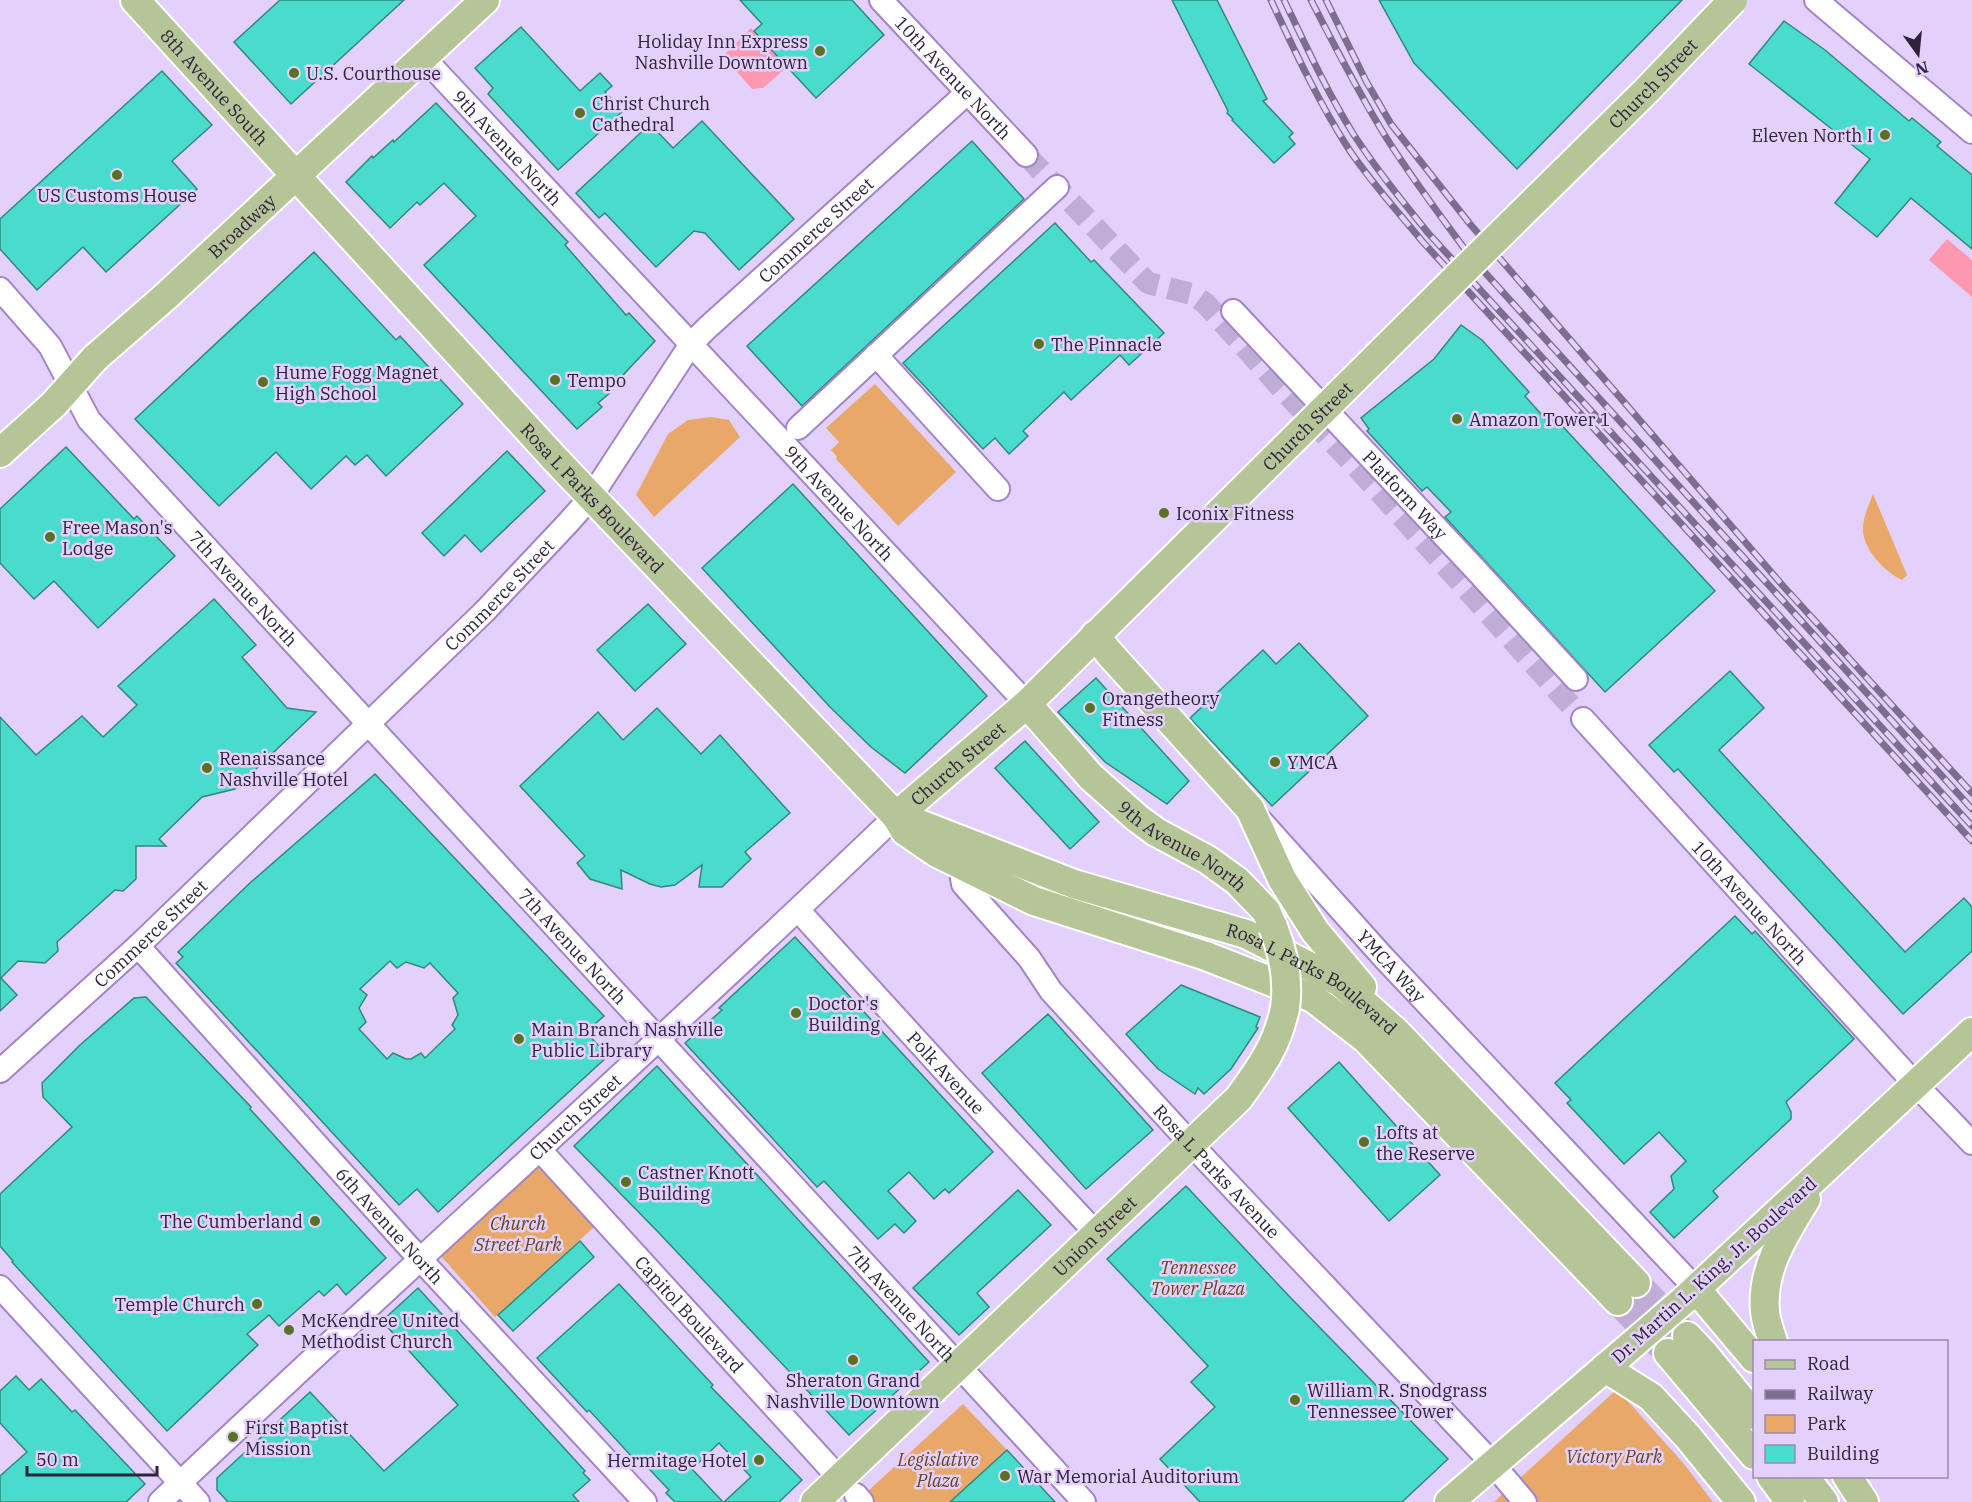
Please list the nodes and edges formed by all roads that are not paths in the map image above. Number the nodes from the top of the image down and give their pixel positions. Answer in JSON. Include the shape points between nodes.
{"nodes":[{"id":1,"x":135,"y":0,"type":"edge"},
{"id":2,"x":485,"y":0,"type":"edge"},
{"id":3,"x":880,"y":0,"type":"edge"},
{"id":4,"x":1733,"y":0,"type":"edge"},
{"id":5,"x":1816,"y":0,"type":"edge"},
{"id":6,"x":423,"y":57,"type":"junction"},
{"id":7,"x":967,"y":93,"type":"junction"},
{"id":8,"x":1972,"y":132,"type":"edge"},
{"id":9,"x":1026,"y":155,"type":"tunnel mouth"},
{"id":10,"x":295,"y":175,"type":"junction"},
{"id":11,"x":1057,"y":187,"type":"dead end"},
{"id":12,"x":0,"y":289,"type":"edge"},
{"id":13,"x":1233,"y":311,"type":"dead end"},
{"id":14,"x":691,"y":344,"type":"junction"},
{"id":15,"x":876,"y":355,"type":"junction"},
{"id":16,"x":72,"y":384,"type":"junction"},
{"id":17,"x":1323,"y":408,"type":"junction"},
{"id":18,"x":798,"y":428,"type":"dead end"},
{"id":19,"x":0,"y":453,"type":"edge"},
{"id":20,"x":998,"y":489,"type":"dead end"},
{"id":21,"x":591,"y":497,"type":"junction"},
{"id":22,"x":1095,"y":635,"type":"junction"},
{"id":23,"x":1576,"y":679,"type":"dead end"},
{"id":24,"x":1027,"y":704,"type":"junction"},
{"id":25,"x":1583,"y":719,"type":"tunnel mouth"},
{"id":26,"x":367,"y":723,"type":"junction"},
{"id":27,"x":1250,"y":809,"type":"junction"},
{"id":28,"x":896,"y":816,"type":"junction"},
{"id":29,"x":960,"y":866,"type":"junction"},
{"id":30,"x":798,"y":910,"type":"junction"},
{"id":31,"x":1273,"y":927,"type":"joint"},
{"id":32,"x":138,"y":946,"type":"junction"},
{"id":33,"x":1396,"y":1032,"type":"junction"},
{"id":34,"x":1972,"y":1032,"type":"edge"},
{"id":35,"x":658,"y":1039,"type":"junction"},
{"id":36,"x":0,"y":1071,"type":"edge"},
{"id":37,"x":1916,"y":1085,"type":"junction"},
{"id":38,"x":1972,"y":1143,"type":"edge"},
{"id":39,"x":1191,"y":1144,"type":"junction"},
{"id":40,"x":540,"y":1150,"type":"junction"},
{"id":41,"x":1822,"y":1172,"type":"junction"},
{"id":42,"x":1097,"y":1234,"type":"junction"},
{"id":43,"x":420,"y":1258,"type":"junction"},
{"id":44,"x":0,"y":1287,"type":"edge"},
{"id":45,"x":1690,"y":1294,"type":"junction"},
{"id":46,"x":1773,"y":1340,"type":"edge"},
{"id":47,"x":1753,"y":1356,"type":"edge"},
{"id":48,"x":958,"y":1365,"type":"junction"},
{"id":49,"x":1605,"y":1368,"type":"junction"},
{"id":50,"x":1753,"y":1414,"type":"edge"},
{"id":51,"x":1753,"y":1452,"type":"edge"},
{"id":52,"x":1492,"y":1463,"type":"junction"},
{"id":53,"x":1772,"y":1478,"type":"edge"},
{"id":54,"x":1806,"y":1478,"type":"edge"},
{"id":55,"x":1847,"y":1478,"type":"edge"},
{"id":56,"x":180,"y":1482,"type":"junction"},
{"id":57,"x":853,"y":1492,"type":"edge"},
{"id":58,"x":160,"y":1502,"type":"edge"},
{"id":59,"x":198,"y":1502,"type":"edge"},
{"id":60,"x":645,"y":1502,"type":"edge"},
{"id":61,"x":815,"y":1502,"type":"edge"},
{"id":62,"x":1084,"y":1502,"type":"edge"},
{"id":63,"x":1449,"y":1502,"type":"edge"},
{"id":64,"x":1525,"y":1502,"type":"edge"},
{"id":65,"x":1741,"y":1502,"type":"edge"},
{"id":66,"x":1790,"y":1502,"type":"edge"},
{"id":67,"x":1824,"y":1502,"type":"edge"},
{"id":68,"x":1864,"y":1502,"type":"edge"}],
"edges":[{"from":1,"to":10,"type":"main road","name":"8th Avenue South"},
{"from":2,"to":6,"type":"main road","name":"Broadway"},
{"from":3,"to":7,"type":"street","name":"10th Avenue North"},
{"from":4,"to":17,"type":"main road","name":"Church Street","bridge":true,"via":[[1647,90]]},
{"from":5,"to":8,"type":"street"},
{"from":6,"to":10,"type":"main road","name":"Broadway"},
{"from":6,"to":14,"type":"street","name":"9th Avenue North"},
{"from":7,"to":9,"type":"street","name":"10th Avenue North"},
{"from":7,"to":14,"type":"street","name":"Commerce Street"},
{"from":10,"to":16,"type":"main road","name":"Broadway","via":[[95,358]]},
{"from":10,"to":21,"type":"main road","name":"Rosa L Parks Boulevard"},
{"from":11,"to":15,"type":"street"},
{"from":12,"to":16,"type":"street","name":"7th Avenue North","via":[[50,346]]},
{"from":13,"to":17,"type":"street","name":"Platform Way"},
{"from":14,"to":21,"type":"street","name":"Commerce Street"},
{"from":14,"to":24,"type":"street","name":"9th Avenue North"},
{"from":15,"to":18,"type":"street"},
{"from":15,"to":20,"type":"street"},
{"from":16,"to":19,"type":"main road","name":"Broadway"},
{"from":16,"to":26,"type":"street","name":"7th Avenue North","via":[[89,420]]},
{"from":17,"to":22,"type":"main road","name":"Church Street"},
{"from":17,"to":23,"type":"street","name":"Platform Way"},
{"from":21,"to":26,"type":"street","name":"Commerce Street","via":[[484,612]]},
{"from":21,"to":28,"type":"main road","name":"Rosa L Parks Boulevard"},
{"from":22,"to":24,"type":"main road","name":"Church Street"},
{"from":22,"to":27,"type":"main road","name":"YMCA Way"},
{"from":24,"to":28,"type":"main road","name":"Church Street"},
{"from":24,"to":31,"type":"main road","name":"9th Avenue North","via":[[1091,777],[1156,832],[1237,881],[1266,911]]},
{"from":25,"to":37,"type":"street","name":"10th Avenue North"},
{"from":26,"to":32,"type":"street","name":"Commerce Street"},
{"from":26,"to":35,"type":"street","name":"7th Avenue North"},
{"from":27,"to":33,"type":"main road","via":[[1287,888],[1315,930]]},
{"from":27,"to":45,"type":"street","name":"YMCA Way"},
{"from":28,"to":29,"type":"main road","name":"Rosa L Parks Boulevard","via":[[915,839]]},
{"from":28,"to":30,"type":"street","name":"Church Street"},
{"from":28,"to":33,"type":"main road","name":"Rosa L Parks Boulevard","via":[[1074,884],[1246,934],[1340,982]]},
{"from":29,"to":33,"type":"main road","name":"Rosa L Parks Boulevard","via":[[1034,901],[1206,956],[1313,998],[1366,1039],[1627,1292]]},
{"from":29,"to":39,"type":"street","name":"Rosa L Parks Avenue","via":[[963,884],[1029,958],[1051,991]]},
{"from":30,"to":35,"type":"street","name":"Church Street"},
{"from":30,"to":42,"type":"street","name":"Polk Avenue"},
{"from":31,"to":39,"type":"main road","name":"Union Street","bridge":true,"via":[[1282,950],[1287,991],[1276,1040],[1239,1098]]},
{"from":32,"to":36,"type":"street","name":"Commerce Street"},
{"from":32,"to":43,"type":"street","name":"6th Avenue North"},
{"from":34,"to":37,"type":"main road","name":"Dr. Martin L. King, Jr. Boulevard"},
{"from":35,"to":40,"type":"street","name":"Church Street"},
{"from":35,"to":48,"type":"street","name":"7th Avenue North"},
{"from":37,"to":38,"type":"street","name":"10th Avenue North"},
{"from":37,"to":41,"type":"main road","name":"Dr. Martin L. King, Jr. Boulevard"},
{"from":39,"to":42,"type":"main road","name":"Union Street"},
{"from":39,"to":52,"type":"street","name":"Rosa L Parks Avenue"},
{"from":40,"to":43,"type":"street","name":"Church Street"},
{"from":40,"to":57,"type":"street","name":"Capitol Boulevard"},
{"from":41,"to":45,"type":"main road","name":"Dr. Martin L. King, Jr. Boulevard"},
{"from":41,"to":46,"type":"main road","via":[[1784,1235],[1766,1278],[1764,1311]]},
{"from":42,"to":48,"type":"main road","name":"Union Street"},
{"from":43,"to":56,"type":"street","name":"Church Street"},
{"from":43,"to":60,"type":"street","name":"6th Avenue North"},
{"from":44,"to":56,"type":"street"},
{"from":45,"to":47,"type":"main road"},
{"from":45,"to":49,"type":"main road","name":"Dr. Martin L. King, Jr. Boulevard","bridge":true},
{"from":48,"to":57,"type":"main road","name":"Union Street"},
{"from":48,"to":62,"type":"street","name":"7th Avenue North"},
{"from":49,"to":52,"type":"main road","name":"Dr. Martin L. King, Jr. Boulevard"},
{"from":49,"to":65,"type":"main road","via":[[1651,1397]]},
{"from":50,"to":51,"type":"main road","via":[[1705,1355],[1678,1345]]},
{"from":52,"to":63,"type":"main road","name":"Dr. Martin L. King, Jr. Boulevard"},
{"from":52,"to":64,"type":"street"},
{"from":53,"to":66,"type":"main road"},
{"from":54,"to":67,"type":"main road"},
{"from":55,"to":68,"type":"main road"},
{"from":56,"to":58,"type":"street","name":"Church Street"},
{"from":56,"to":59,"type":"street"},
{"from":57,"to":61,"type":"main road","name":"Union Street"}]}
